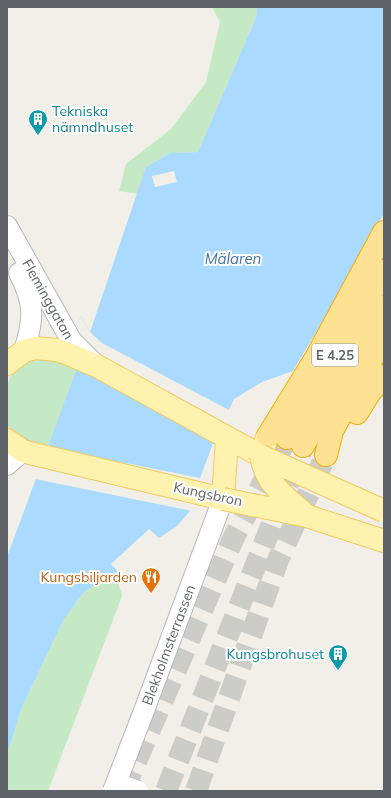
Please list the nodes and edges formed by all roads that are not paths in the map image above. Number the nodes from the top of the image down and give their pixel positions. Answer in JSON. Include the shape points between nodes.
{"nodes":[{"id":1,"x":7,"y":226,"type":"edge"},
{"id":2,"x":384,"y":232,"type":"edge"},
{"id":3,"x":7,"y":252,"type":"edge"},
{"id":4,"x":384,"y":271,"type":"edge"},
{"id":5,"x":384,"y":308,"type":"edge"},
{"id":6,"x":384,"y":337,"type":"edge"},
{"id":7,"x":68,"y":346,"type":"junction"},
{"id":8,"x":24,"y":351,"type":"junction"},
{"id":9,"x":7,"y":364,"type":"edge"},
{"id":10,"x":384,"y":376,"type":"edge"},
{"id":11,"x":227,"y":438,"type":"junction"},
{"id":12,"x":279,"y":444,"type":"junction"},
{"id":13,"x":17,"y":452,"type":"edge"},
{"id":14,"x":223,"y":499,"type":"junction"},
{"id":15,"x":384,"y":511,"type":"edge"},
{"id":16,"x":307,"y":516,"type":"junction"},
{"id":17,"x":384,"y":541,"type":"edge"},
{"id":18,"x":114,"y":787,"type":"edge"},
{"id":19,"x":138,"y":791,"type":"edge"}],
"edges":[{"from":1,"to":7,"type":"street","name":"Fleminggatan"},
{"from":2,"to":12,"type":"highway","via":[[316,356]]},
{"from":3,"to":8,"type":"street","name":"Fleminggatan","via":[[26,288],[32,310]]},
{"from":4,"to":12,"type":"highway","number":"E 4.25"},
{"from":5,"to":12,"type":"highway","number":"E 4.25"},
{"from":6,"to":10,"type":"highway","via":[[332,430],[326,455],[344,436],[370,392]]},
{"from":7,"to":8,"type":"main road"},
{"from":7,"to":11,"type":"main road","via":[[97,366]]},
{"from":8,"to":9,"type":"main road"},
{"from":11,"to":12,"type":"main road"},
{"from":11,"to":14,"type":"main road"},
{"from":12,"to":15,"type":"main road","bridge":true},
{"from":12,"to":16,"type":"main road","bridge":true,"via":[[266,474],[274,486]]},
{"from":13,"to":14,"type":"main road","name":"Kungsbron"},
{"from":14,"to":16,"type":"main road","name":"Kungsbron","bridge":true},
{"from":14,"to":18,"type":"street","name":"Blekholmsterrassen","bridge":true},
{"from":16,"to":17,"type":"main road","name":"Kungsbron"},
{"from":18,"to":19,"type":"street","bridge":true}]}
